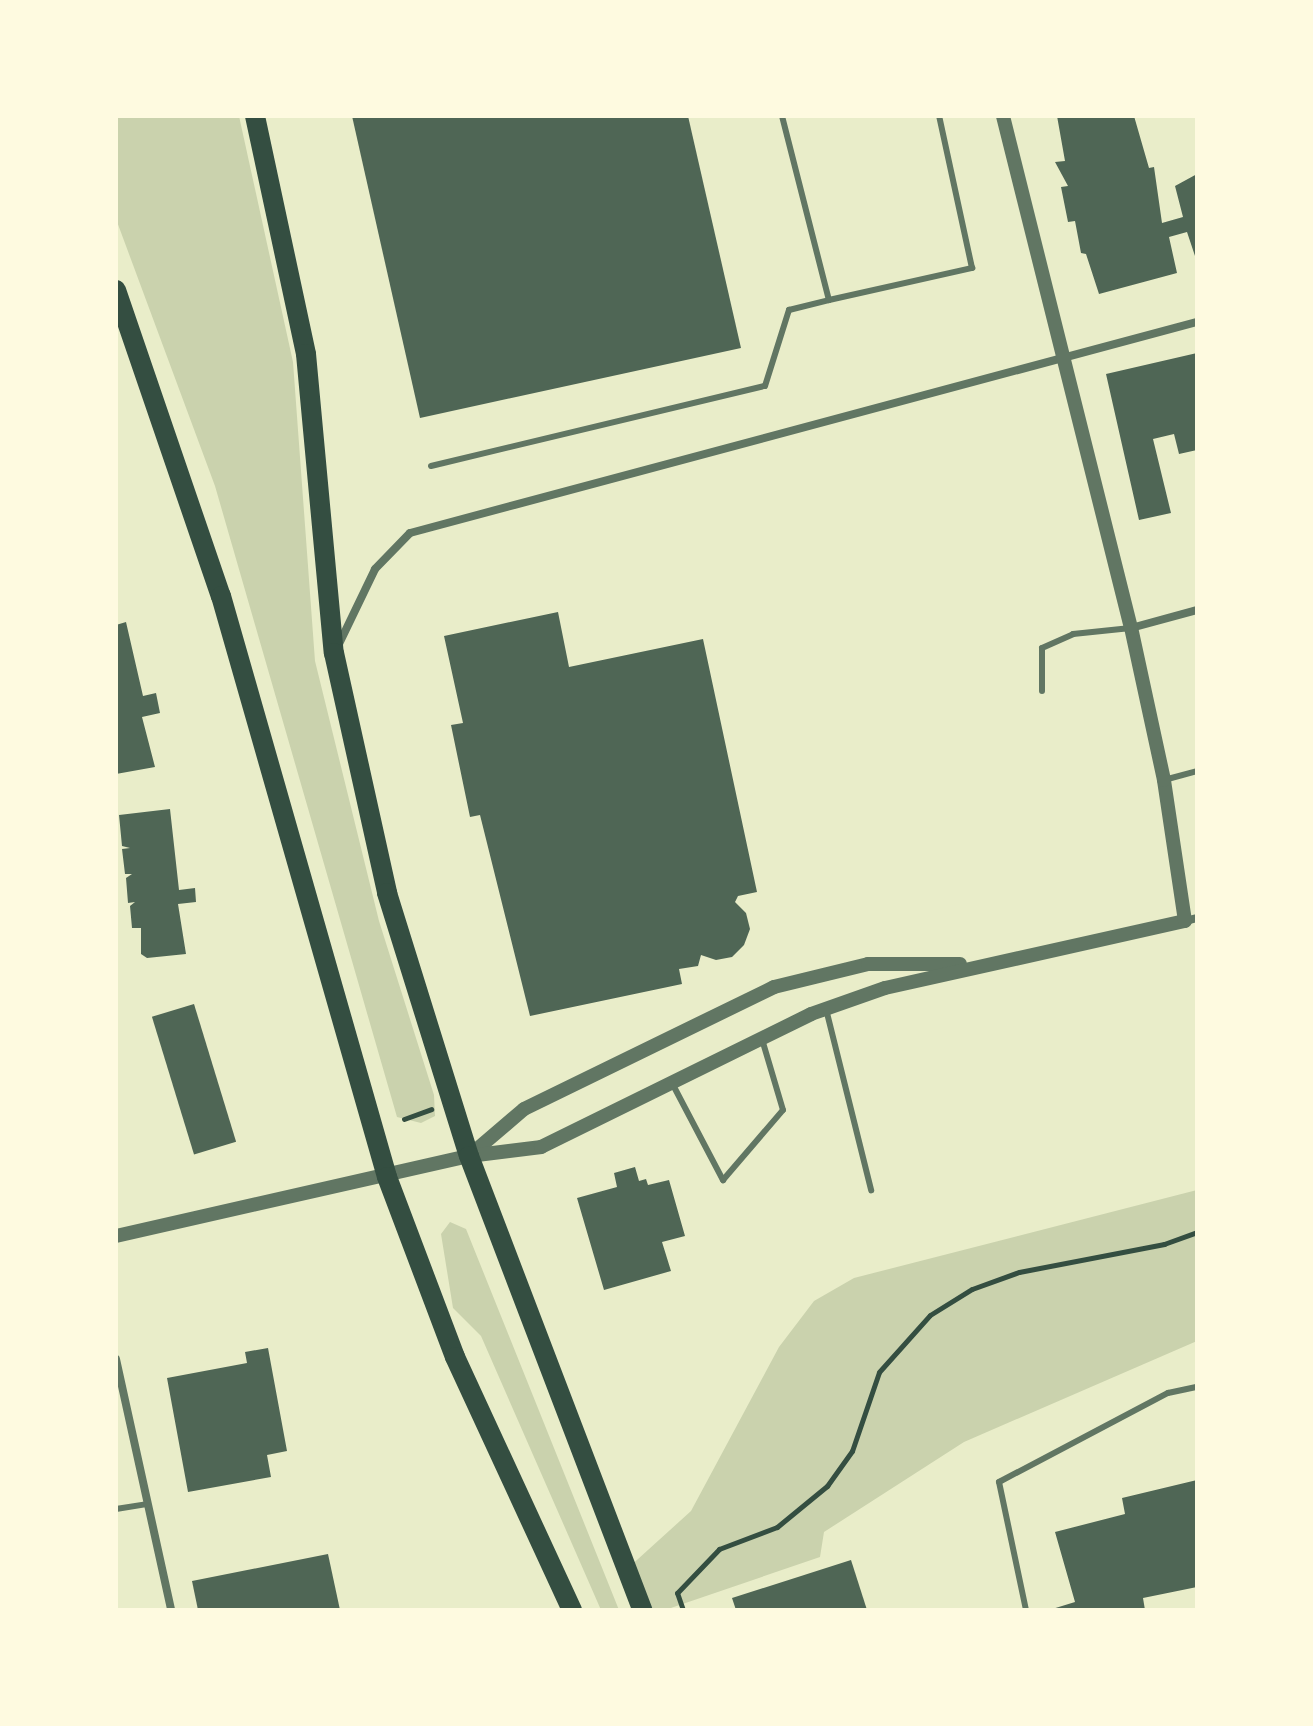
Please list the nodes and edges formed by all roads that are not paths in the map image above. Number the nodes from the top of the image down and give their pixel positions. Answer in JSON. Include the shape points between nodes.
{"nodes":[{"id":1,"x":255,"y":116,"type":"edge"},
{"id":2,"x":782,"y":116,"type":"edge"},
{"id":3,"x":939,"y":116,"type":"edge"},
{"id":4,"x":1003,"y":116,"type":"edge"},
{"id":5,"x":116,"y":290,"type":"edge"},
{"id":6,"x":829,"y":300,"type":"junction"},
{"id":7,"x":1197,"y":322,"type":"edge"},
{"id":8,"x":1063,"y":355,"type":"junction"},
{"id":9,"x":431,"y":466,"type":"dead end"},
{"id":10,"x":1197,"y":610,"type":"edge"},
{"id":11,"x":1131,"y":628,"type":"junction"},
{"id":12,"x":334,"y":653,"type":"junction"},
{"id":13,"x":1042,"y":691,"type":"dead end"},
{"id":14,"x":1197,"y":771,"type":"edge"},
{"id":15,"x":1164,"y":780,"type":"junction"},
{"id":16,"x":1191,"y":920,"type":"edge"},
{"id":17,"x":984,"y":964,"type":"junction"},
{"id":18,"x":826,"y":1009,"type":"junction"},
{"id":19,"x":762,"y":1039,"type":"junction"},
{"id":20,"x":672,"y":1083,"type":"junction"},
{"id":21,"x":469,"y":1156,"type":"junction"},
{"id":22,"x":387,"y":1177,"type":"junction"},
{"id":23,"x":871,"y":1190,"type":"dead end"},
{"id":24,"x":116,"y":1236,"type":"edge"},
{"id":25,"x":116,"y":1359,"type":"edge"},
{"id":26,"x":1197,"y":1387,"type":"edge"},
{"id":27,"x":147,"y":1504,"type":"junction"},
{"id":28,"x":116,"y":1509,"type":"edge"},
{"id":29,"x":171,"y":1610,"type":"edge"},
{"id":30,"x":572,"y":1610,"type":"edge"},
{"id":31,"x":642,"y":1610,"type":"edge"},
{"id":32,"x":1026,"y":1610,"type":"edge"}],
"edges":[{"from":1,"to":12,"type":"main road","via":[[306,354]]},
{"from":2,"to":6,"type":"lane"},
{"from":3,"to":6,"type":"lane","via":[[972,268]]},
{"from":4,"to":8,"type":"street"},
{"from":5,"to":22,"type":"main road","via":[[221,596]]},
{"from":6,"to":9,"type":"lane","via":[[789,310],[765,386]]},
{"from":7,"to":8,"type":"street"},
{"from":8,"to":11,"type":"street"},
{"from":8,"to":12,"type":"street","via":[[410,533],[375,569]]},
{"from":10,"to":11,"type":"street"},
{"from":11,"to":13,"type":"lane","via":[[1073,634],[1042,648]]},
{"from":11,"to":15,"type":"street"},
{"from":12,"to":21,"type":"main road","via":[[387,893]]},
{"from":14,"to":15,"type":"lane"},
{"from":15,"to":16,"type":"street"},
{"from":16,"to":17,"type":"street"},
{"from":17,"to":18,"type":"street","via":[[885,988]]},
{"from":17,"to":21,"type":"street","via":[[868,964],[774,987],[524,1109]]},
{"from":18,"to":19,"type":"street"},
{"from":18,"to":23,"type":"lane"},
{"from":19,"to":20,"type":"street"},
{"from":19,"to":20,"type":"lane","via":[[783,1110],[723,1180]]},
{"from":20,"to":21,"type":"street","via":[[541,1147]]},
{"from":21,"to":22,"type":"street"},
{"from":21,"to":31,"type":"main road"},
{"from":22,"to":24,"type":"street"},
{"from":22,"to":30,"type":"main road","via":[[455,1357]]},
{"from":25,"to":27,"type":"street"},
{"from":26,"to":32,"type":"lane","via":[[1168,1393],[999,1482]]},
{"from":27,"to":28,"type":"lane"},
{"from":27,"to":29,"type":"street"}]}
